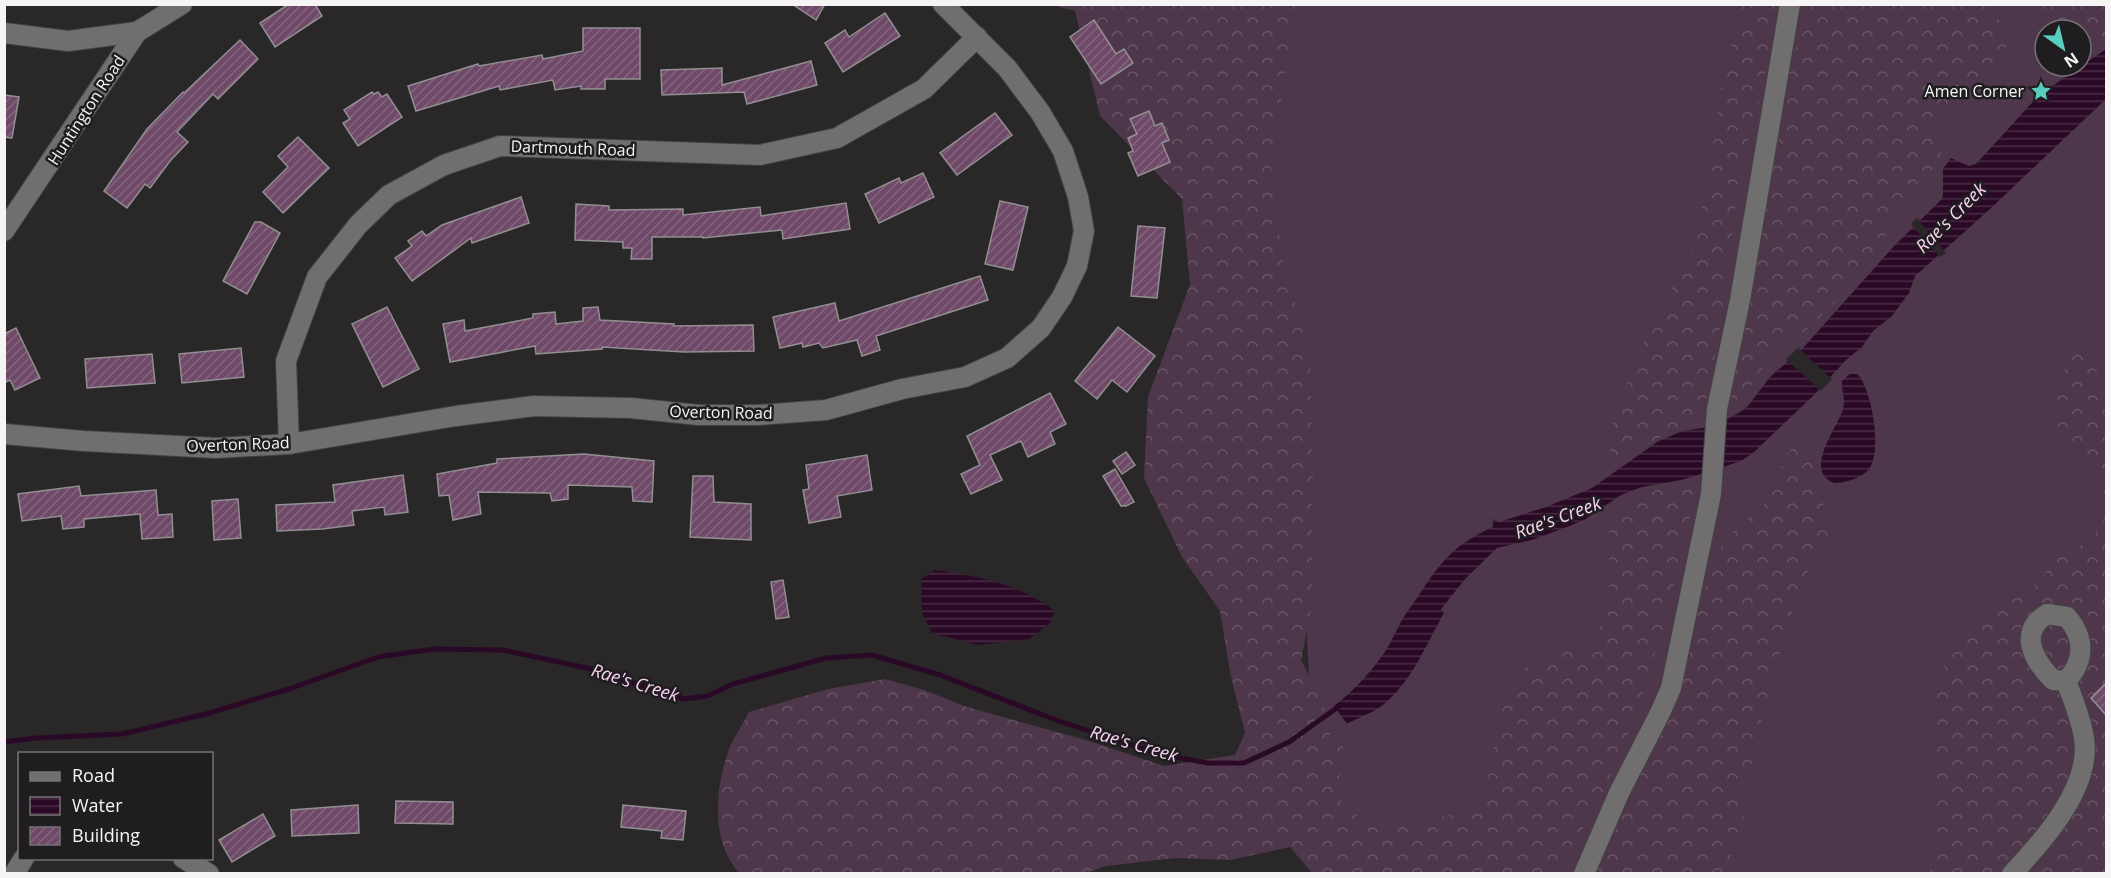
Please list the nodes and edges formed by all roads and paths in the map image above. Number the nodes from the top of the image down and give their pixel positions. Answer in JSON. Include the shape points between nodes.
{"nodes":[{"id":1,"x":182,"y":4,"type":"edge"},
{"id":2,"x":943,"y":4,"type":"edge"},
{"id":3,"x":1790,"y":4,"type":"edge"},
{"id":4,"x":137,"y":32,"type":"junction"},
{"id":5,"x":4,"y":33,"type":"edge"},
{"id":6,"x":977,"y":37,"type":"junction"},
{"id":7,"x":4,"y":231,"type":"edge"},
{"id":8,"x":4,"y":434,"type":"edge"},
{"id":9,"x":290,"y":444,"type":"junction"},
{"id":10,"x":2066,"y":681,"type":"dead end"},
{"id":11,"x":23,"y":860,"type":"edge"},
{"id":12,"x":186,"y":860,"type":"edge"},
{"id":13,"x":14,"y":873,"type":"edge"},
{"id":14,"x":209,"y":873,"type":"edge"},
{"id":15,"x":1584,"y":873,"type":"edge"},
{"id":16,"x":2012,"y":873,"type":"edge"}],
"edges":[{"from":1,"to":4,"type":"street","name":"Huntington Road"},
{"from":2,"to":6,"type":"street","name":"Overton Road"},
{"from":3,"to":15,"type":"street","via":[[1740,300],[1717,410],[1711,494],[1671,688]]},
{"from":4,"to":5,"type":"street","via":[[68,41]]},
{"from":4,"to":7,"type":"street","name":"Huntington Road"},
{"from":6,"to":9,"type":"street","name":"Dartmouth Road","via":[[924,89],[837,138],[760,154],[500,146],[444,165],[389,195],[358,225],[312,287],[286,361]]},
{"from":6,"to":9,"type":"street","name":"Overton Road","via":[[1007,68],[1063,151],[1084,231],[1077,266],[1062,297],[1041,328],[1007,358],[965,377],[826,410],[699,415],[631,408],[534,406]]},
{"from":8,"to":9,"type":"street","name":"Overton Road","via":[[216,448]]},
{"from":10,"to":16,"type":"street","via":[[2085,739],[2085,758],[2060,814],[2044,839]]},
{"from":11,"to":13,"type":"street"},
{"from":12,"to":14,"type":"street"}]}
